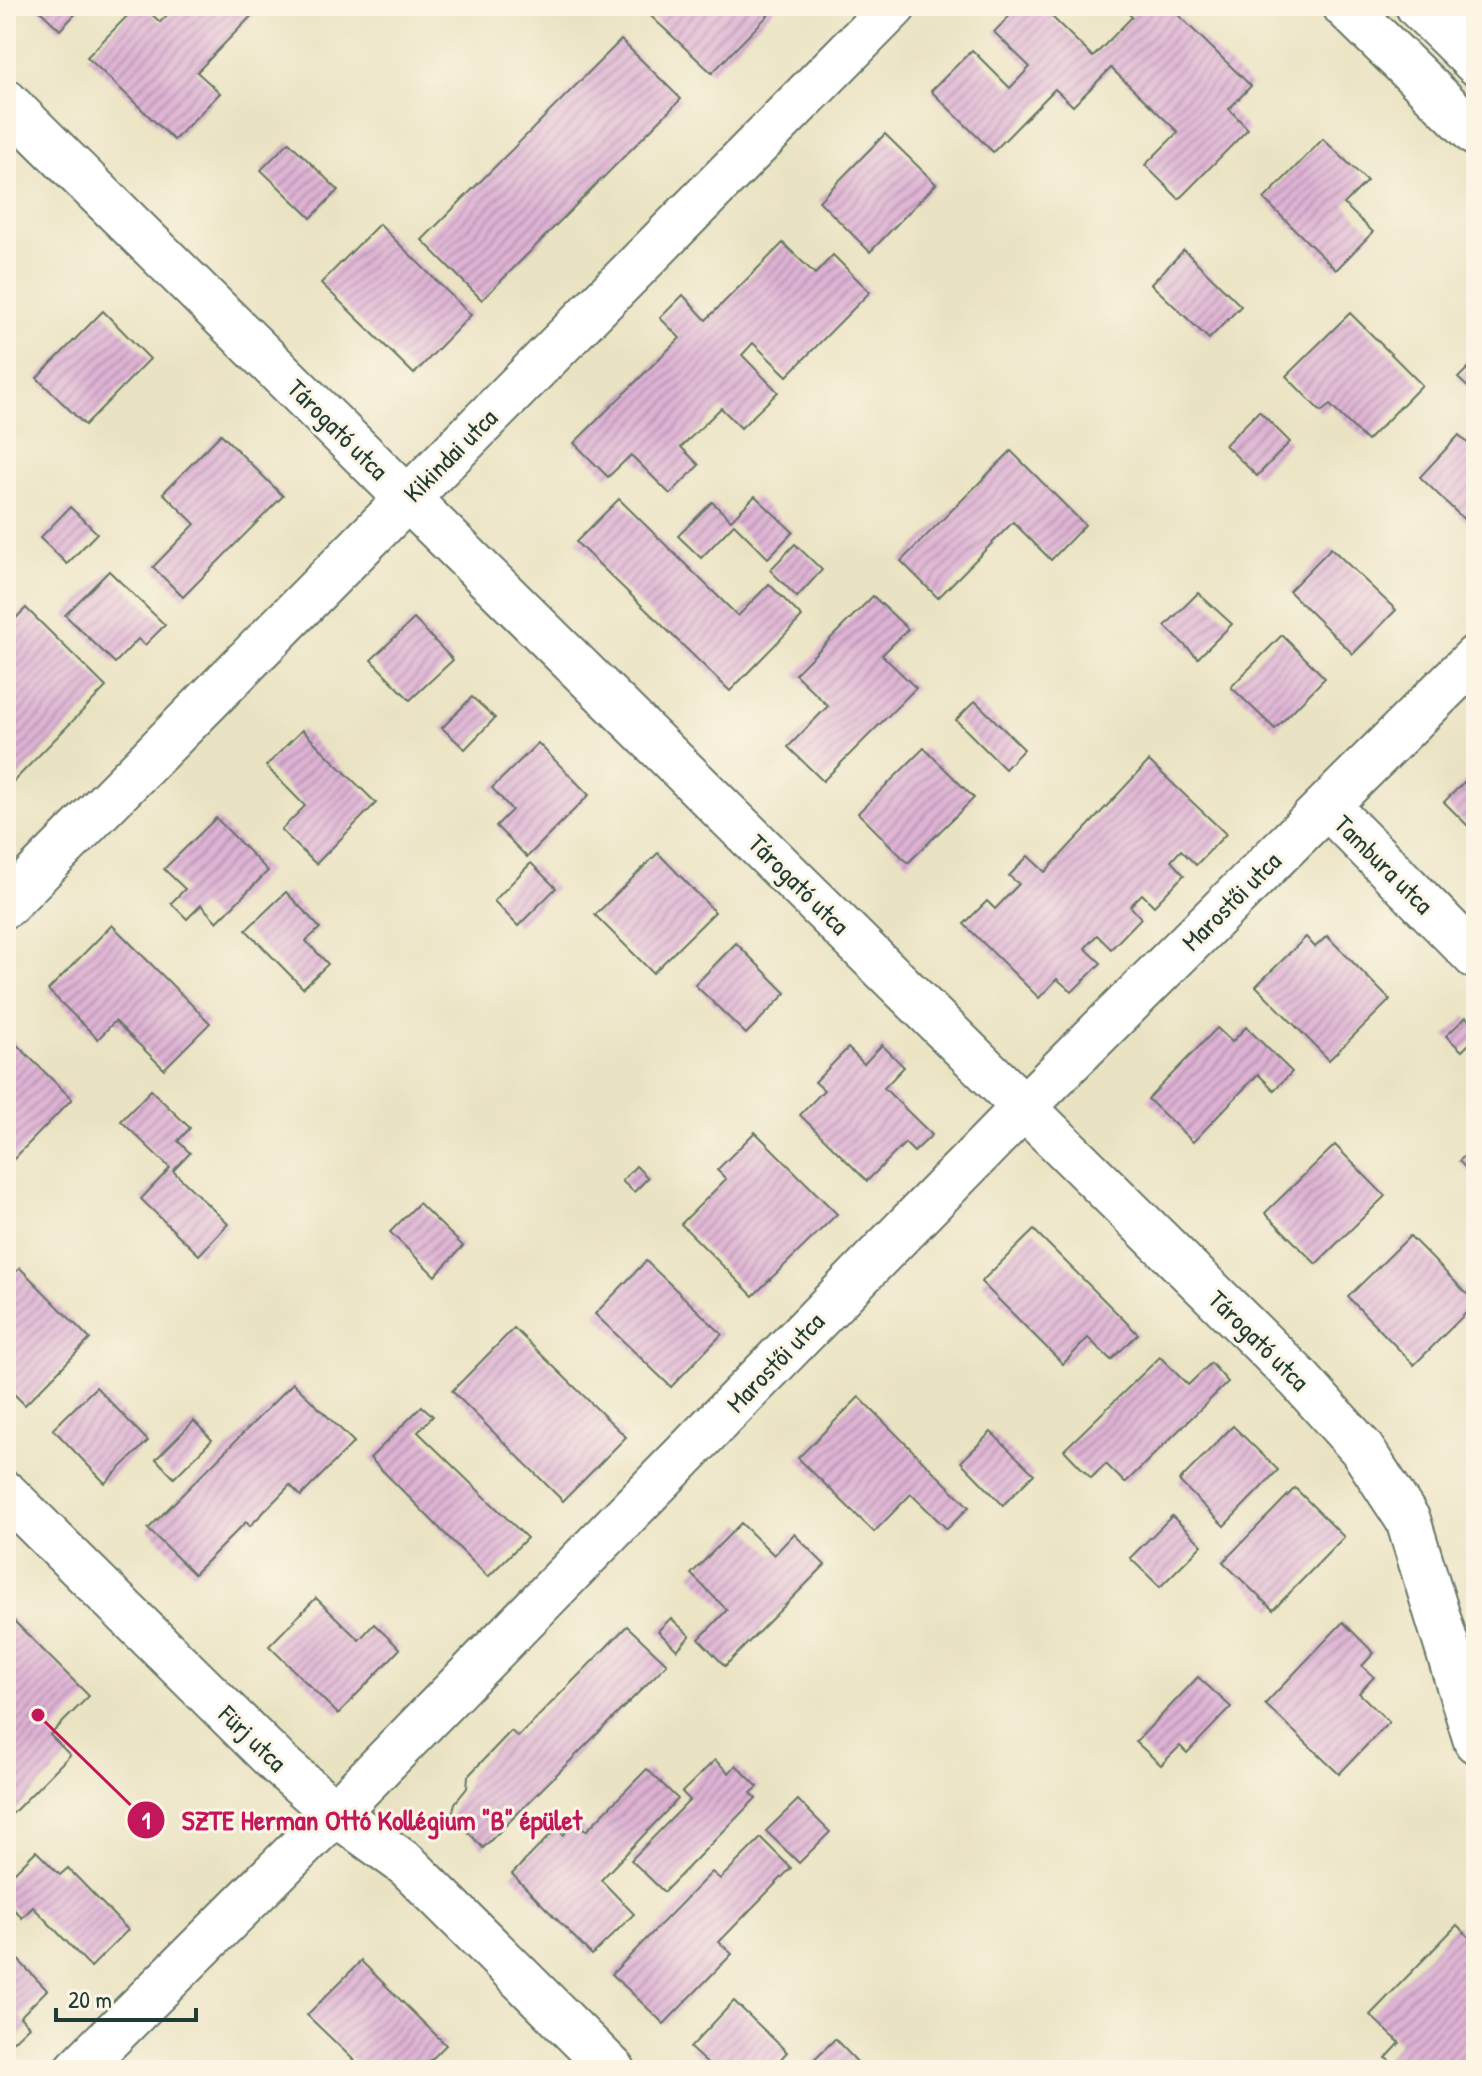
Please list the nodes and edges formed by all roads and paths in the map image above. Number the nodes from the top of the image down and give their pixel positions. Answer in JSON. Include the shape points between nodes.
{"nodes":[{"id":1,"x":894,"y":6,"type":"edge"},
{"id":2,"x":1345,"y":6,"type":"edge"},
{"id":3,"x":1418,"y":6,"type":"edge"},
{"id":4,"x":1476,"y":63,"type":"edge"},
{"id":5,"x":6,"y":102,"type":"edge"},
{"id":6,"x":1476,"y":134,"type":"edge"},
{"id":7,"x":407,"y":498,"type":"junction"},
{"id":8,"x":1476,"y":657,"type":"edge"},
{"id":9,"x":1327,"y":806,"type":"junction"},
{"id":10,"x":6,"y":905,"type":"edge"},
{"id":11,"x":1476,"y":957,"type":"edge"},
{"id":12,"x":1024,"y":1107,"type":"junction"},
{"id":13,"x":6,"y":1494,"type":"edge"},
{"id":14,"x":1476,"y":1741,"type":"edge"},
{"id":15,"x":335,"y":1813,"type":"junction"},
{"id":16,"x":77,"y":2070,"type":"edge"},
{"id":17,"x":613,"y":2070,"type":"edge"}],
"edges":[{"from":1,"to":7,"type":"street","name":"Kikindai utca"},
{"from":2,"to":6,"type":"street"},
{"from":3,"to":4,"type":"street"},
{"from":5,"to":7,"type":"street","name":"Tárogató utca"},
{"from":7,"to":10,"type":"street","name":"Kikindai utca"},
{"from":7,"to":12,"type":"street","name":"Tárogató utca"},
{"from":8,"to":9,"type":"street","name":"Marostői utca"},
{"from":9,"to":11,"type":"street","name":"Tambura utca"},
{"from":9,"to":12,"type":"street","name":"Marostői utca"},
{"from":12,"to":14,"type":"street","name":"Tárogató utca","via":[[1299,1379],[1361,1448],[1408,1520]]},
{"from":12,"to":15,"type":"street","name":"Marostői utca"},
{"from":13,"to":15,"type":"street","name":"Fürj utca"},
{"from":15,"to":16,"type":"street","name":"Marostői utca"},
{"from":15,"to":17,"type":"street","name":"Fürj utca","via":[[407,1865]]}]}
